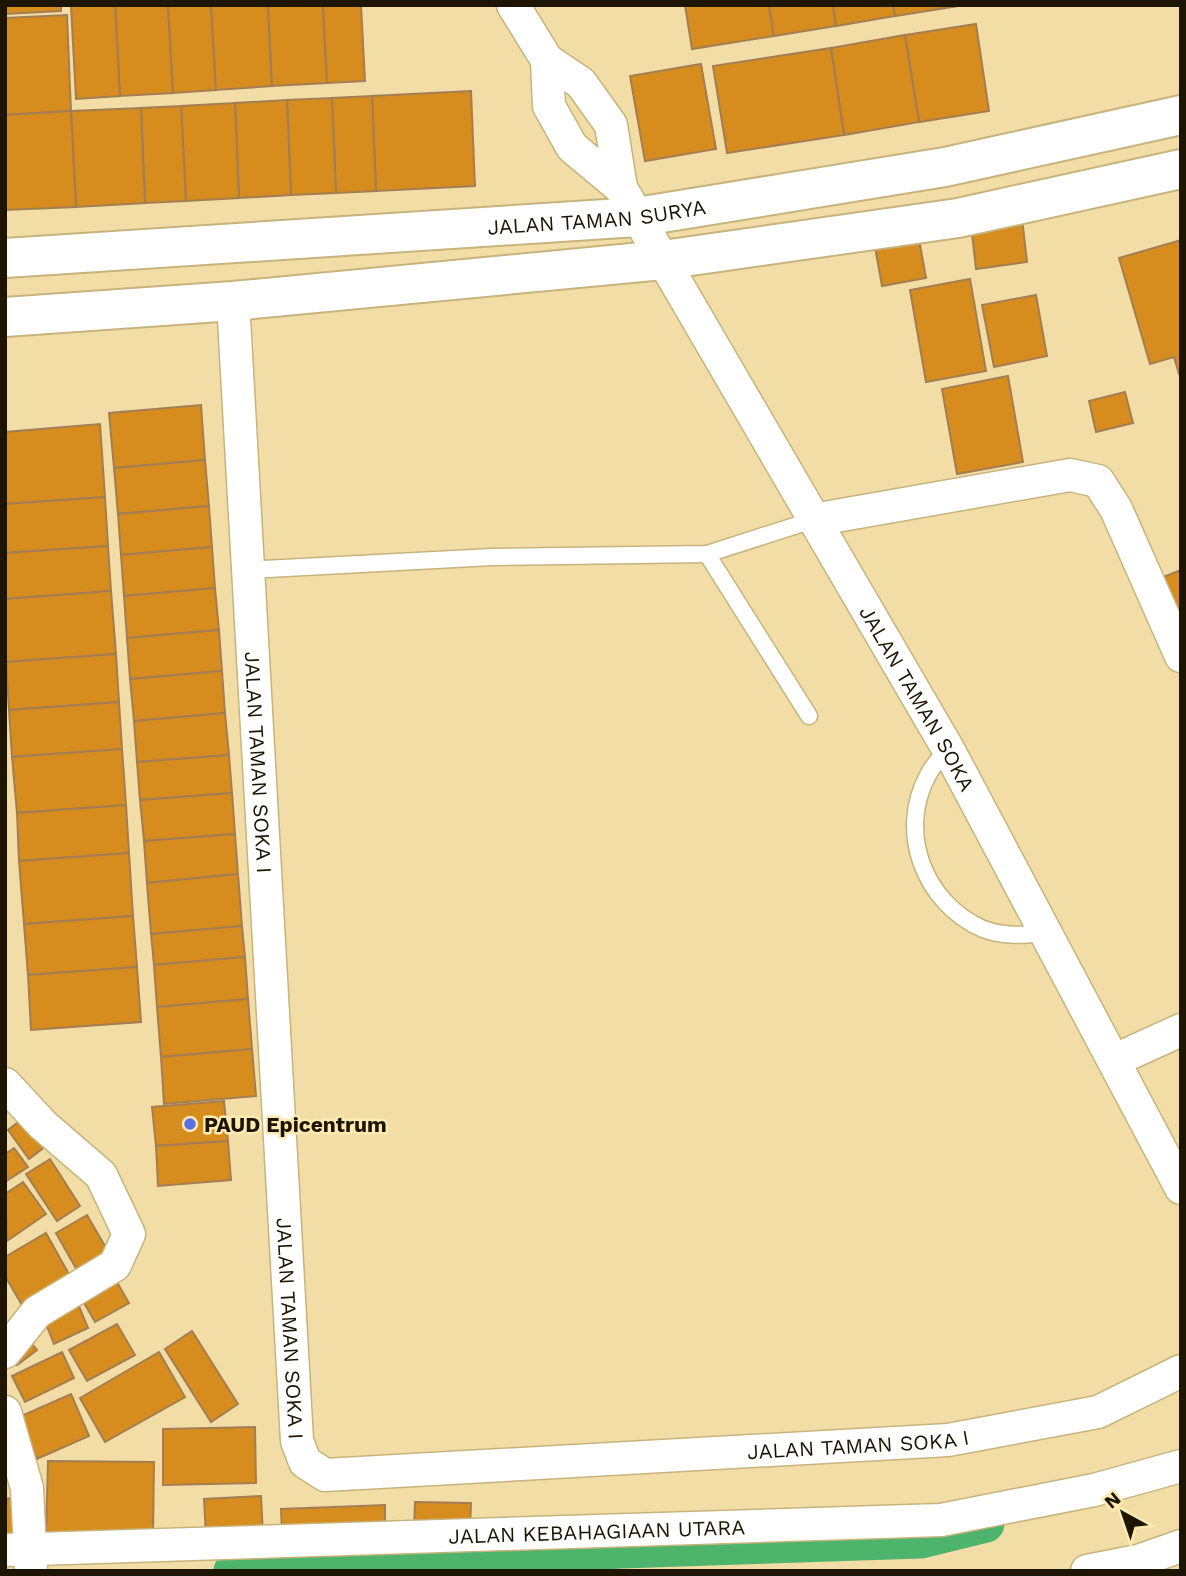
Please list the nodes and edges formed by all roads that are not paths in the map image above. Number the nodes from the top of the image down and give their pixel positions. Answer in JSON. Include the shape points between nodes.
{"nodes":[{"id":1,"x":513,"y":5,"type":"edge"},
{"id":2,"x":547,"y":60,"type":"junction"},
{"id":3,"x":1181,"y":115,"type":"edge"},
{"id":4,"x":1181,"y":169,"type":"edge"},
{"id":5,"x":629,"y":202,"type":"junction"},
{"id":6,"x":5,"y":258,"type":"edge"},
{"id":7,"x":663,"y":260,"type":"junction"},
{"id":8,"x":233,"y":301,"type":"junction"},
{"id":9,"x":5,"y":317,"type":"edge"},
{"id":10,"x":813,"y":520,"type":"junction"},
{"id":11,"x":707,"y":554,"type":"junction"},
{"id":12,"x":247,"y":570,"type":"junction"},
{"id":13,"x":1181,"y":656,"type":"edge"},
{"id":14,"x":809,"y":716,"type":"dead end"},
{"id":15,"x":947,"y":748,"type":"junction"},
{"id":16,"x":1048,"y":933,"type":"junction"},
{"id":17,"x":1181,"y":1030,"type":"edge"},
{"id":18,"x":1115,"y":1060,"type":"junction"},
{"id":19,"x":5,"y":1084,"type":"edge"},
{"id":20,"x":1181,"y":1188,"type":"edge"},
{"id":21,"x":5,"y":1352,"type":"edge"},
{"id":22,"x":1181,"y":1371,"type":"edge"},
{"id":23,"x":5,"y":1412,"type":"edge"},
{"id":24,"x":1181,"y":1466,"type":"edge"},
{"id":25,"x":1181,"y":1546,"type":"edge"},
{"id":26,"x":22,"y":1556,"type":"edge"},
{"id":27,"x":1087,"y":1571,"type":"edge"}],
"edges":[{"from":1,"to":2,"type":"street"},
{"from":2,"to":5,"type":"street","via":[[581,83],[611,125]]},
{"from":2,"to":5,"type":"street","via":[[549,106],[572,147]]},
{"from":3,"to":5,"type":"street","name":"JALAN TAMAN SURYA","via":[[945,167]]},
{"from":4,"to":7,"type":"street","via":[[958,218]]},
{"from":5,"to":6,"type":"street","name":"JALAN TAMAN SURYA"},
{"from":5,"to":7,"type":"street","name":"JALAN TAMAN SOKA"},
{"from":7,"to":8,"type":"street"},
{"from":7,"to":10,"type":"street","name":"JALAN TAMAN SOKA"},
{"from":8,"to":9,"type":"street"},
{"from":8,"to":12,"type":"street","name":"JALAN TAMAN SOKA I"},
{"from":10,"to":11,"type":"lane"},
{"from":10,"to":13,"type":"street","via":[[1070,475],[1098,481],[1116,509]]},
{"from":10,"to":15,"type":"street","name":"JALAN TAMAN SOKA"},
{"from":11,"to":12,"type":"lane","via":[[492,557]]},
{"from":11,"to":14,"type":"lane"},
{"from":12,"to":22,"type":"street","name":"JALAN TAMAN SOKA I","via":[[297,1441],[305,1462],[325,1475],[948,1440],[1098,1412]]},
{"from":15,"to":16,"type":"street","name":"JALAN TAMAN SOKA"},
{"from":15,"to":16,"type":"lane","via":[[928,774],[917,803],[914,834],[920,865],[935,892],[958,915],[985,929],[1016,936]]},
{"from":16,"to":18,"type":"street","name":"JALAN TAMAN SOKA"},
{"from":17,"to":18,"type":"street"},
{"from":18,"to":20,"type":"street","name":"JALAN TAMAN SOKA"},
{"from":19,"to":21,"type":"street","via":[[43,1125],[101,1175],[129,1234],[115,1265],[37,1312]]},
{"from":23,"to":26,"type":"street","via":[[27,1488]]},
{"from":24,"to":26,"type":"street","name":"JALAN KEBAHAGIAAN UTARA","via":[[1094,1490],[940,1520]]},
{"from":25,"to":27,"type":"street"}]}
